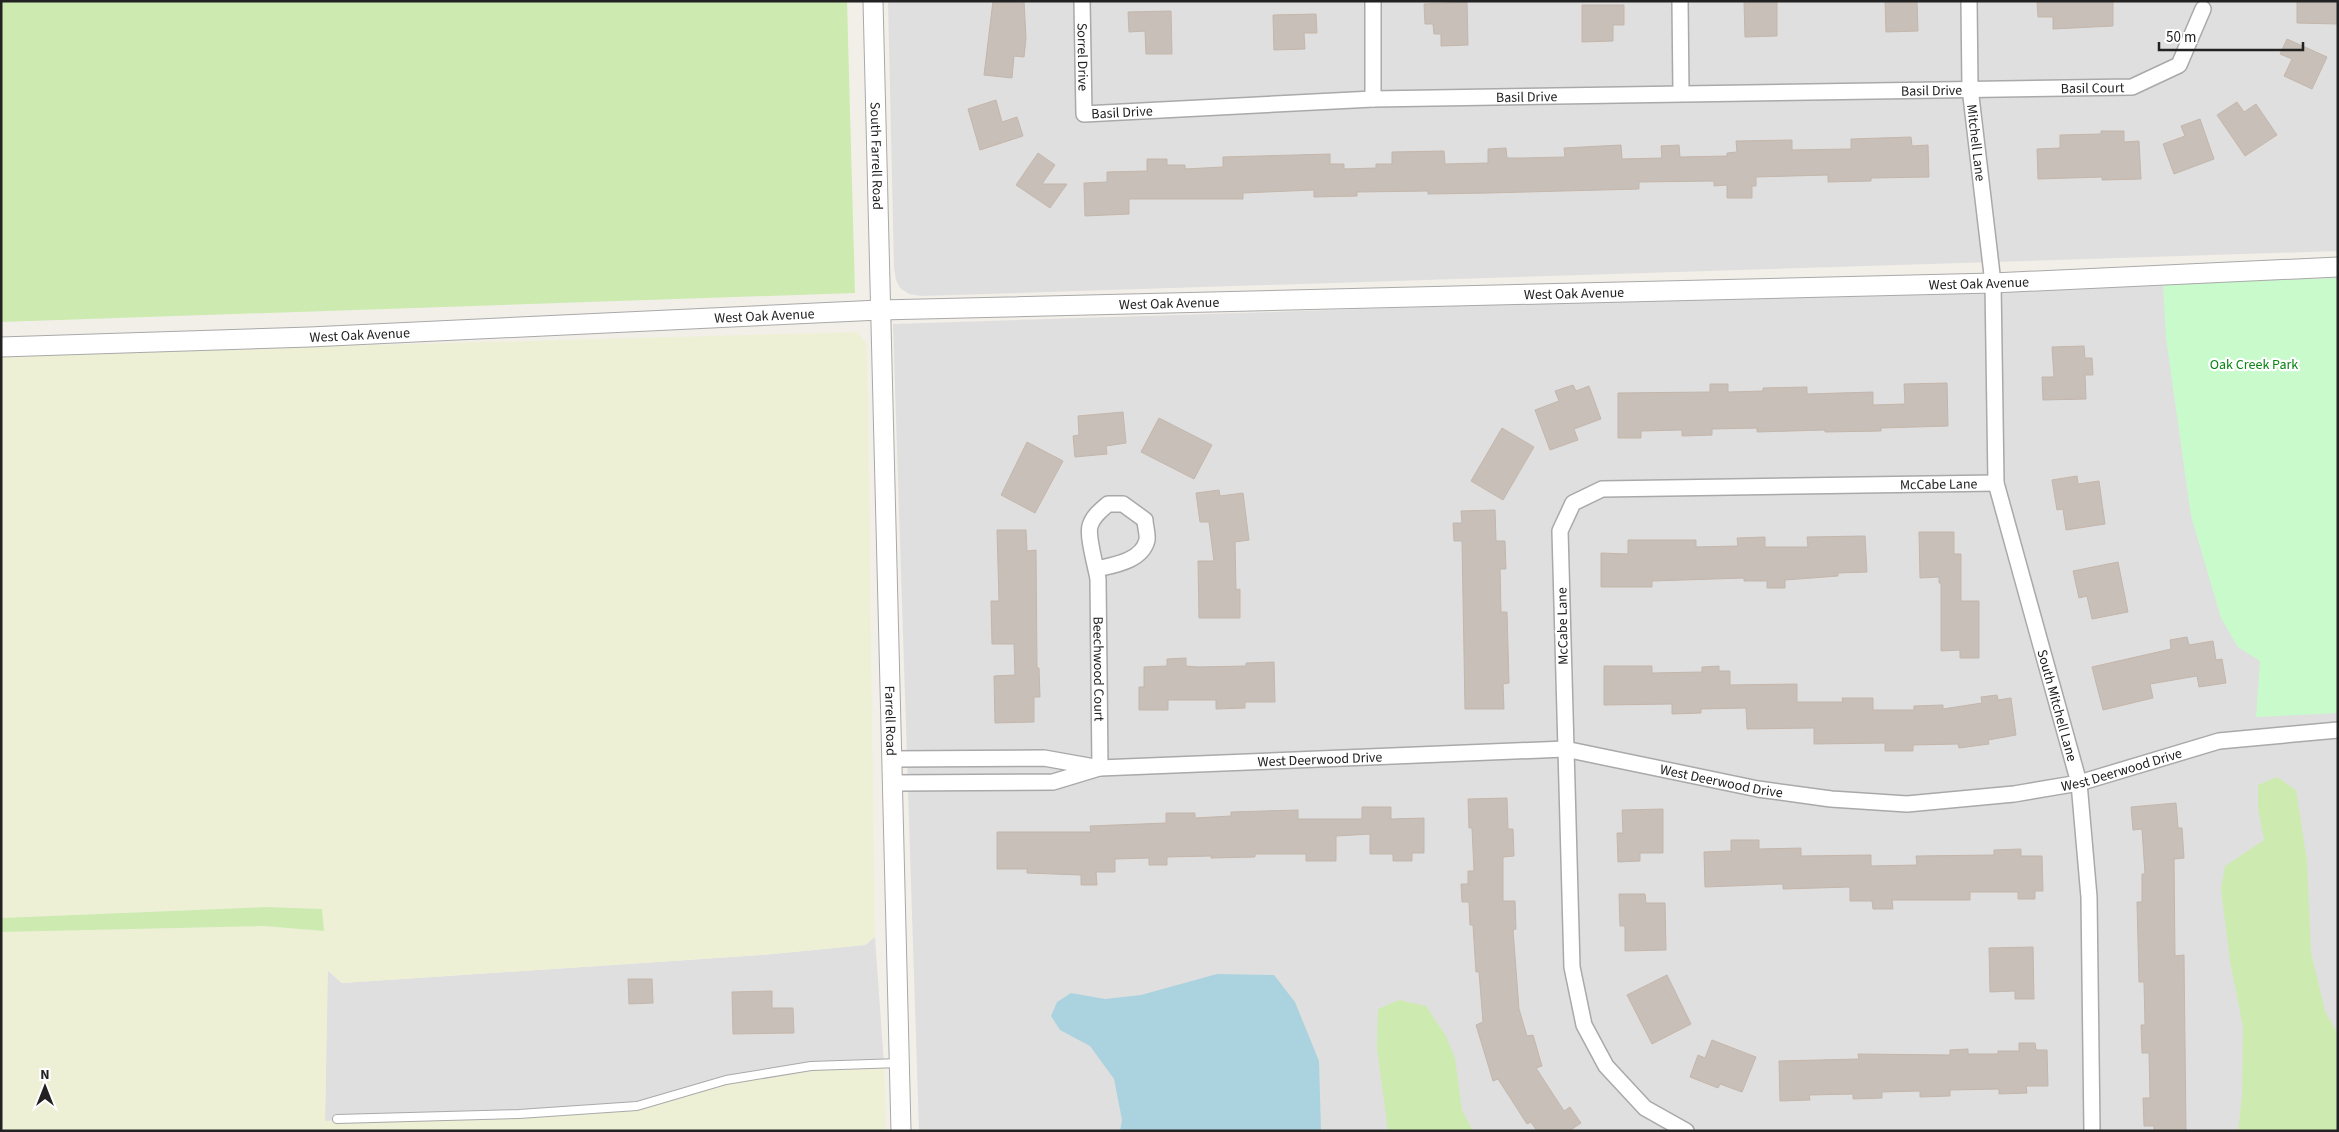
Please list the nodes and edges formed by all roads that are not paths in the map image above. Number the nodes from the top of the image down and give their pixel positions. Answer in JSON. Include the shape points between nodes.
{"nodes":[{"id":1,"x":873,"y":1,"type":"edge"},
{"id":2,"x":1082,"y":1,"type":"edge"},
{"id":3,"x":1373,"y":1,"type":"edge"},
{"id":4,"x":1680,"y":1,"type":"edge"},
{"id":5,"x":1969,"y":1,"type":"edge"},
{"id":6,"x":2203,"y":9,"type":"dead end"},
{"id":7,"x":1970,"y":88,"type":"junction"},
{"id":8,"x":1682,"y":93,"type":"junction"},
{"id":9,"x":1373,"y":99,"type":"junction"},
{"id":10,"x":1084,"y":114,"type":"joint"},
{"id":11,"x":2338,"y":268,"type":"edge"},
{"id":12,"x":1993,"y":283,"type":"junction"},
{"id":13,"x":880,"y":310,"type":"junction"},
{"id":14,"x":1,"y":347,"type":"edge"},
{"id":15,"x":1996,"y":483,"type":"junction"},
{"id":16,"x":1097,"y":569,"type":"junction"},
{"id":17,"x":2338,"y":730,"type":"edge"},
{"id":18,"x":1565,"y":749,"type":"junction"},
{"id":19,"x":892,"y":759,"type":"junction"},
{"id":20,"x":1100,"y":768,"type":"junction"},
{"id":21,"x":893,"y":782,"type":"junction"},
{"id":22,"x":2080,"y":784,"type":"junction"},
{"id":23,"x":900,"y":1063,"type":"junction"},
{"id":24,"x":338,"y":1119,"type":"dead end"},
{"id":25,"x":902,"y":1131,"type":"edge"},
{"id":26,"x":1686,"y":1131,"type":"edge"},
{"id":27,"x":2092,"y":1131,"type":"edge"}],
"edges":[{"from":1,"to":13,"type":"street","name":"South Farrell Road"},
{"from":2,"to":10,"type":"street","name":"Sorrel Drive"},
{"from":3,"to":9,"type":"street"},
{"from":4,"to":8,"type":"street"},
{"from":5,"to":7,"type":"street","name":"Mitchell Lane"},
{"from":6,"to":7,"type":"street","name":"Basil Court","via":[[2179,65],[2132,87]]},
{"from":7,"to":8,"type":"street","name":"Basil Drive"},
{"from":7,"to":12,"type":"street","name":"Mitchell Lane"},
{"from":8,"to":9,"type":"street","name":"Basil Drive"},
{"from":9,"to":10,"type":"street","name":"Basil Drive"},
{"from":11,"to":12,"type":"street","name":"West Oak Avenue"},
{"from":12,"to":13,"type":"street","name":"West Oak Avenue"},
{"from":12,"to":15,"type":"street","name":"South Mitchell Lane"},
{"from":13,"to":14,"type":"street","name":"West Oak Avenue","via":[[310,337]]},
{"from":13,"to":19,"type":"street","name":"Farrell Road"},
{"from":15,"to":18,"type":"street","name":"McCabe Lane","via":[[1602,489],[1573,503],[1560,531]]},
{"from":15,"to":22,"type":"street","name":"South Mitchell Lane"},
{"from":16,"to":16,"type":"street","name":"Beechwood Court","via":[[1139,554],[1146,540],[1145,520],[1123,504],[1108,504],[1096,515],[1090,527]]},
{"from":16,"to":20,"type":"street","name":"Beechwood Court"},
{"from":17,"to":22,"type":"street","name":"West Deerwood Drive","via":[[2219,741]]},
{"from":18,"to":20,"type":"street","name":"West Deerwood Drive"},
{"from":18,"to":22,"type":"street","name":"West Deerwood Drive","via":[[1758,789],[1830,799],[1897,803],[2014,794]]},
{"from":18,"to":26,"type":"street","name":"McCabe Lane","via":[[1572,967],[1584,1025],[1606,1066],[1645,1108]]},
{"from":19,"to":20,"type":"street","name":"West Deerwood Drive","via":[[1044,758]]},
{"from":19,"to":21,"type":"street","name":"Farrell Road"},
{"from":20,"to":21,"type":"street","name":"West Deerwood Drive","via":[[1053,782]]},
{"from":21,"to":23,"type":"street","name":"Farrell Road"},
{"from":22,"to":27,"type":"street","name":"South Mitchell Lane","via":[[2089,896]]},
{"from":23,"to":24,"type":"lane","via":[[811,1066],[726,1080],[637,1106],[518,1114]]},
{"from":23,"to":25,"type":"street","name":"Farrell Road"}]}
